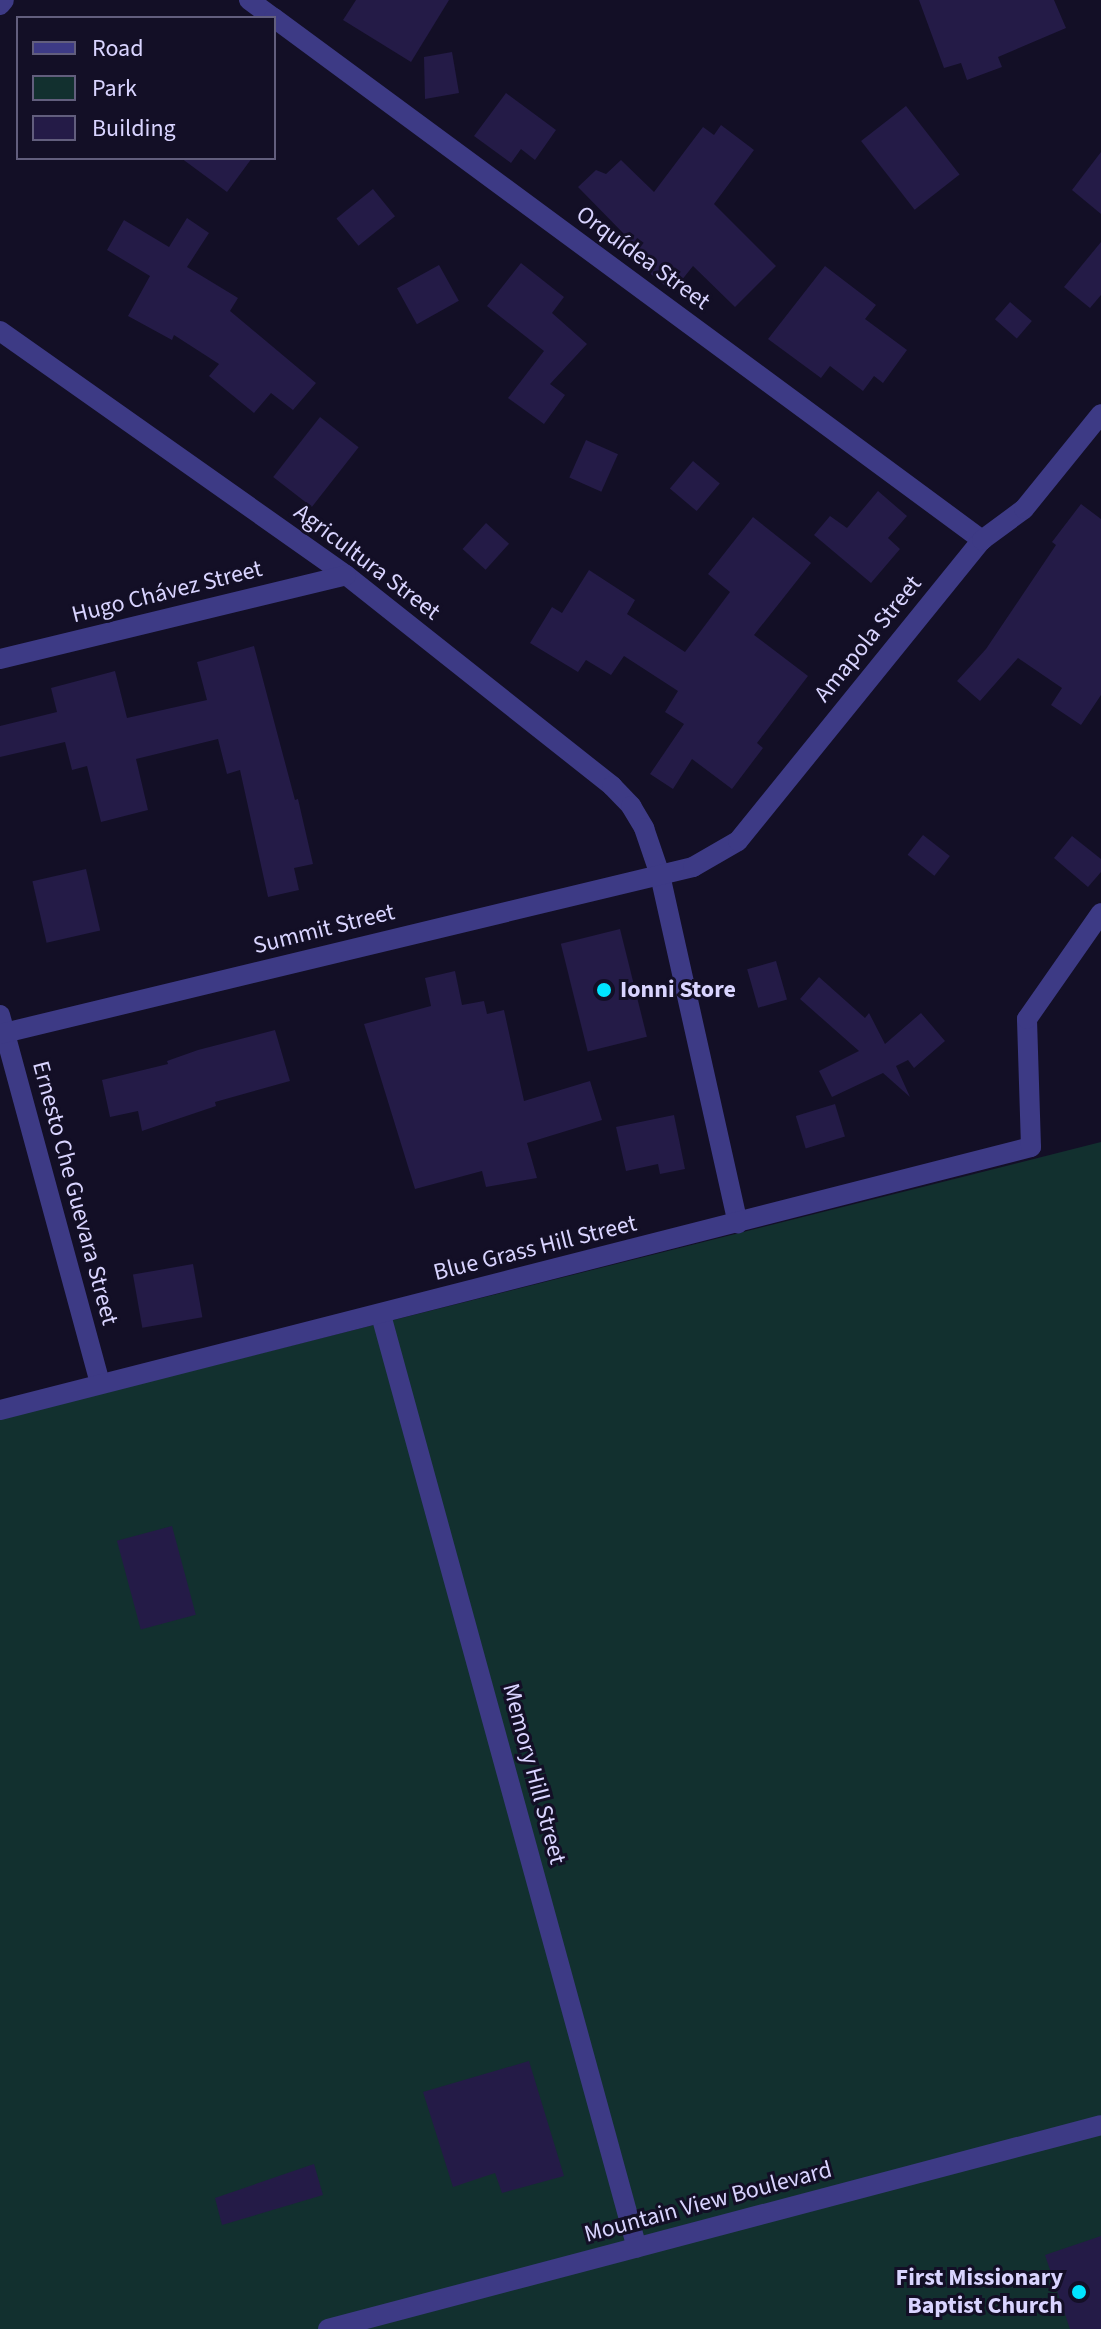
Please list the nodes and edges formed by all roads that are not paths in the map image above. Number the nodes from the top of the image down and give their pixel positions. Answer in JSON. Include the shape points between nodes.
{"nodes":[{"id":1,"x":4,"y":0,"type":"edge"},
{"id":2,"x":249,"y":0,"type":"edge"},
{"id":3,"x":0,"y":5,"type":"edge"},
{"id":4,"x":271,"y":16,"type":"edge"},
{"id":5,"x":276,"y":19,"type":"edge"},
{"id":6,"x":0,"y":331,"type":"edge"},
{"id":7,"x":1101,"y":414,"type":"edge"},
{"id":8,"x":982,"y":540,"type":"junction"},
{"id":9,"x":346,"y":575,"type":"junction"},
{"id":10,"x":0,"y":659,"type":"edge"},
{"id":11,"x":660,"y":875,"type":"junction"},
{"id":12,"x":1101,"y":913,"type":"edge"},
{"id":13,"x":2,"y":1027,"type":"edge"},
{"id":14,"x":738,"y":1223,"type":"junction"},
{"id":15,"x":381,"y":1315,"type":"junction"},
{"id":16,"x":100,"y":1384,"type":"junction"},
{"id":17,"x":0,"y":1410,"type":"edge"},
{"id":18,"x":1101,"y":2125,"type":"edge"},
{"id":19,"x":637,"y":2248,"type":"junction"},
{"id":20,"x":328,"y":2329,"type":"edge"}],
"edges":[{"from":1,"to":3,"type":"street"},
{"from":2,"to":4,"type":"street","name":"Orquídea Street"},
{"from":5,"to":8,"type":"street","name":"Orquídea Street"},
{"from":6,"to":9,"type":"street","name":"Agricultura Street"},
{"from":7,"to":8,"type":"street","name":"Amapola Street","via":[[1024,509]]},
{"from":8,"to":11,"type":"street","name":"Amapola Street","via":[[738,841],[693,867]]},
{"from":9,"to":10,"type":"street","name":"Hugo Chávez Street"},
{"from":9,"to":11,"type":"street","name":"Agricultura Street","via":[[612,786],[644,828]]},
{"from":11,"to":13,"type":"street","name":"Summit Street"},
{"from":11,"to":14,"type":"street"},
{"from":12,"to":14,"type":"street","name":"Blue Grass Hill Street","via":[[1027,1019],[1031,1147]]},
{"from":13,"to":16,"type":"street","name":"Ernesto Che Guevara Street"},
{"from":14,"to":15,"type":"street","name":"Blue Grass Hill Street"},
{"from":15,"to":16,"type":"street","name":"Blue Grass Hill Street"},
{"from":15,"to":19,"type":"street","name":"Memory Hill Street"},
{"from":16,"to":17,"type":"street","name":"Blue Grass Hill Street"},
{"from":18,"to":19,"type":"street","name":"Mountain View Boulevard"},
{"from":19,"to":20,"type":"street","name":"Mountain View Boulevard"}]}
